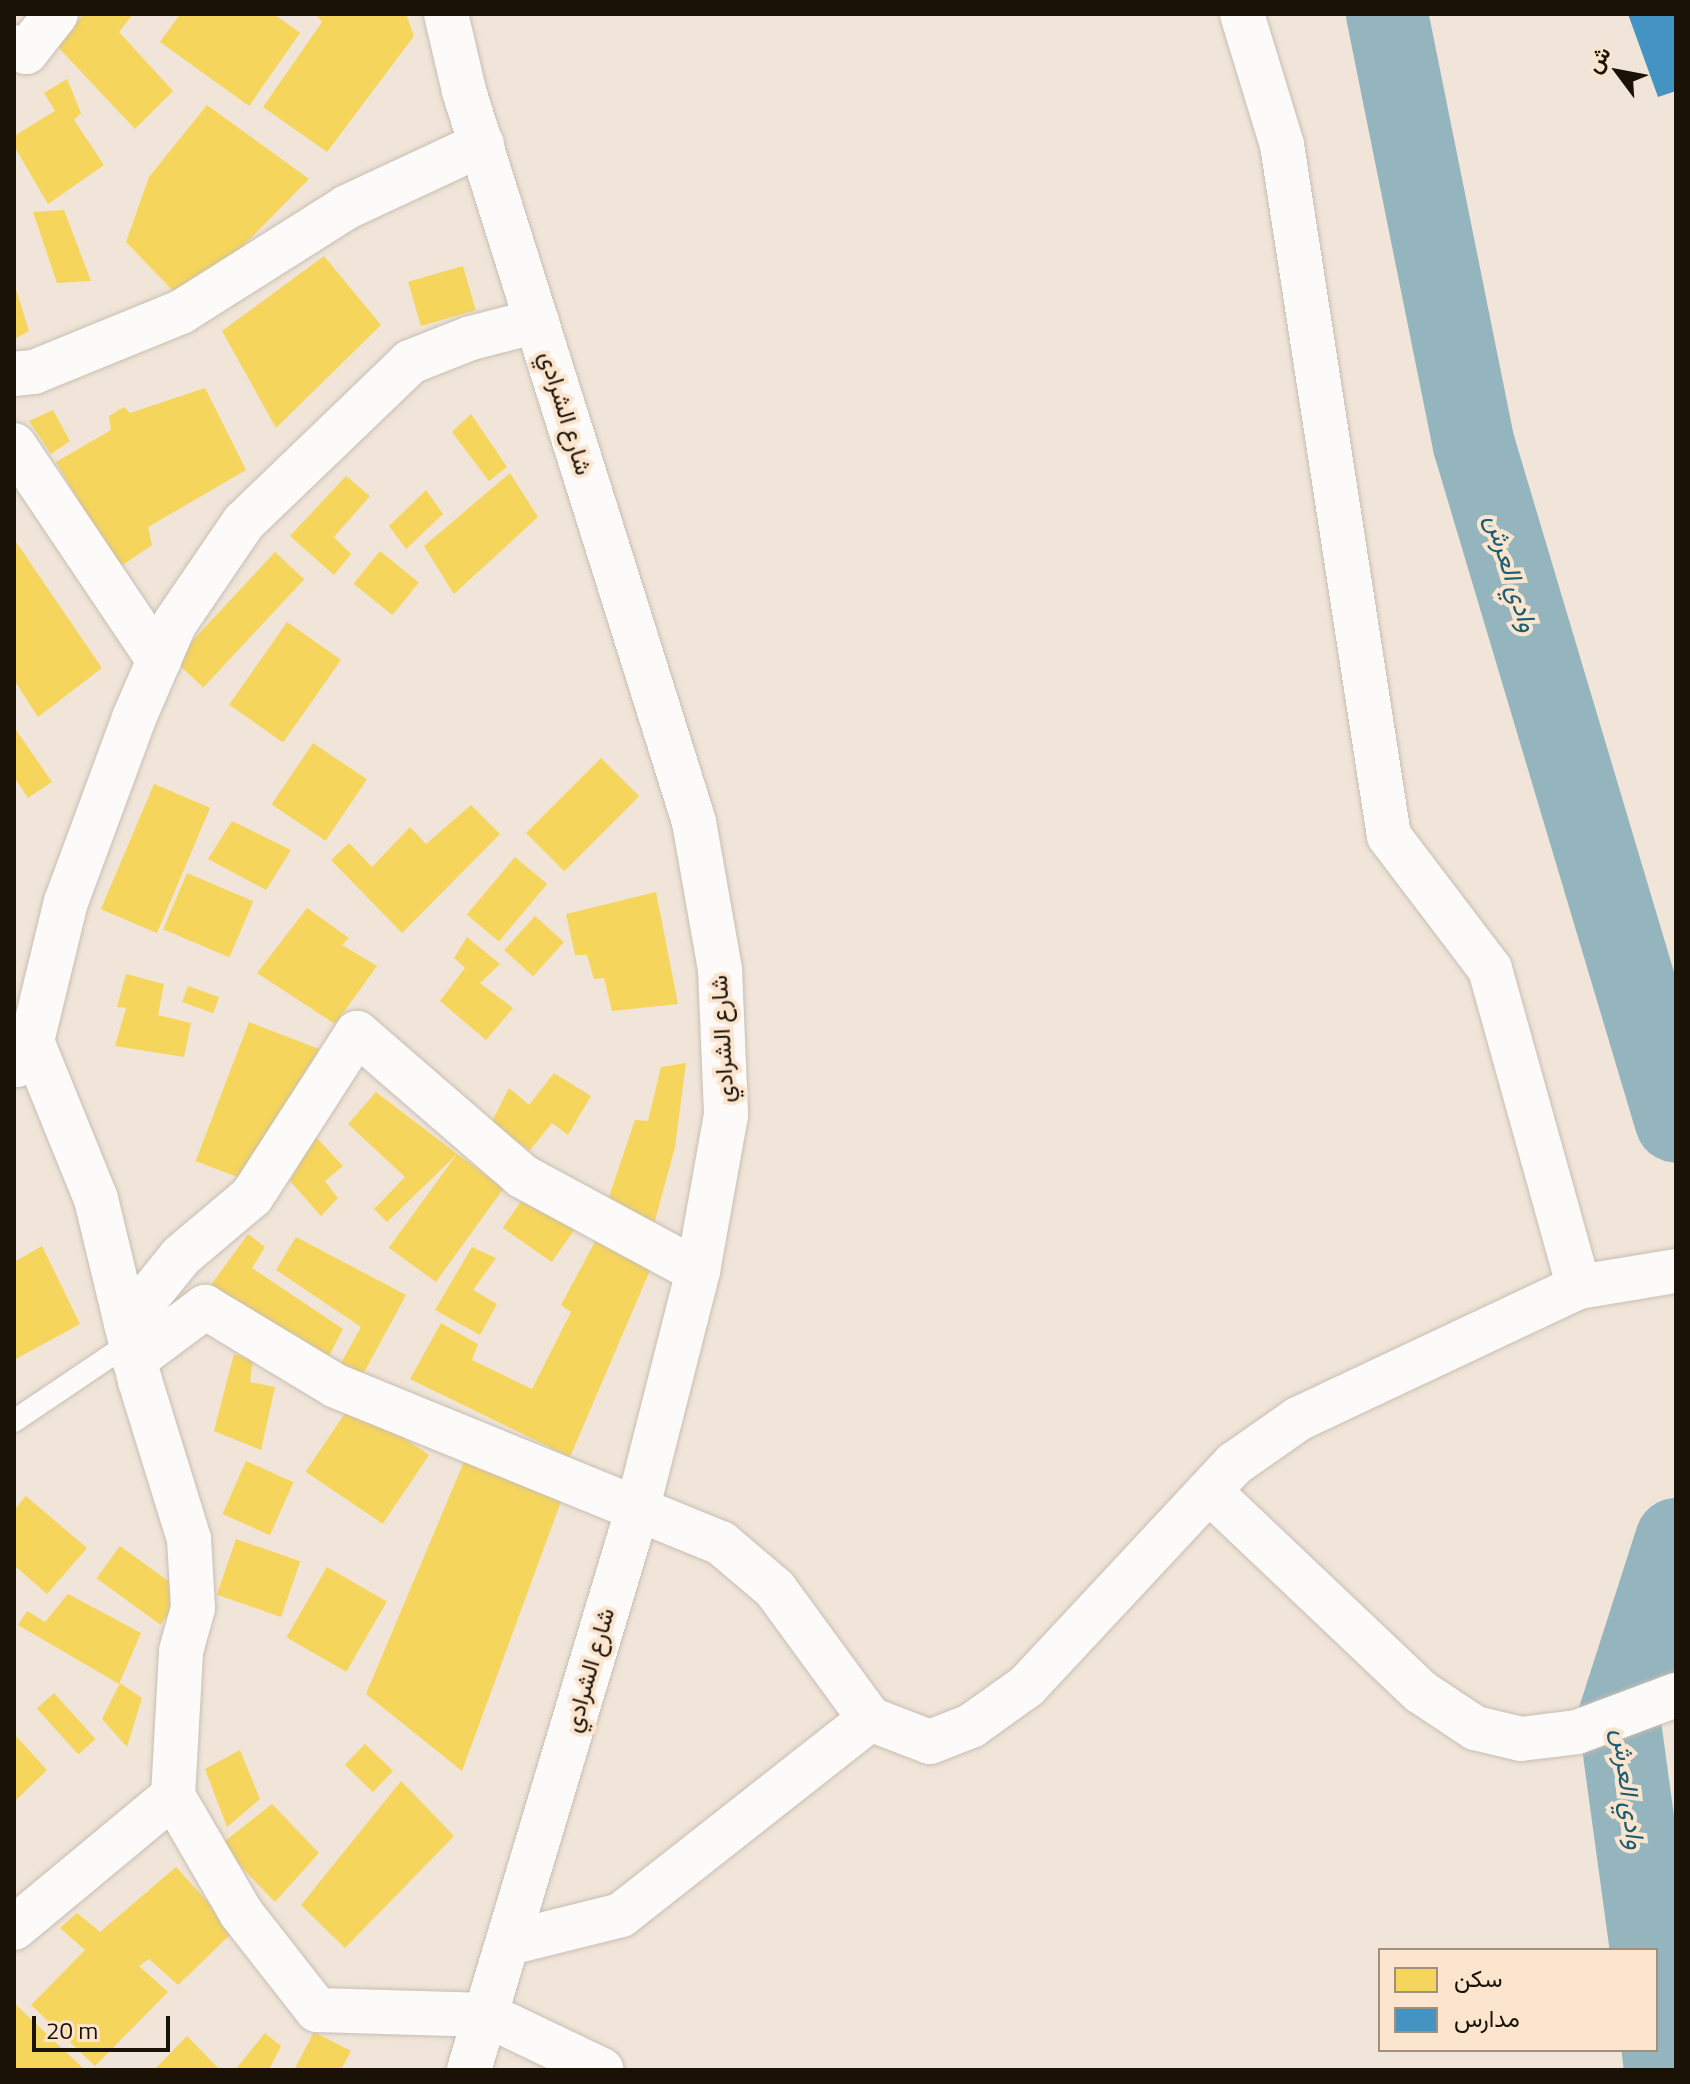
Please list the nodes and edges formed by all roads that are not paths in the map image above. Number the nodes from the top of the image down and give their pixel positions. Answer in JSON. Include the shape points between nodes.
{"nodes":[{"id":1,"x":56,"y":14,"type":"edge"},
{"id":2,"x":446,"y":14,"type":"edge"},
{"id":3,"x":1242,"y":14,"type":"edge"},
{"id":4,"x":14,"y":47,"type":"edge"},
{"id":5,"x":482,"y":144,"type":"junction"},
{"id":6,"x":537,"y":321,"type":"junction"},
{"id":7,"x":14,"y":374,"type":"edge"},
{"id":8,"x":14,"y":445,"type":"edge"},
{"id":9,"x":159,"y":661,"type":"junction"},
{"id":10,"x":23,"y":1056,"type":"edge"},
{"id":11,"x":698,"y":1271,"type":"junction"},
{"id":12,"x":1676,"y":1271,"type":"edge"},
{"id":13,"x":1579,"y":1287,"type":"junction"},
{"id":14,"x":130,"y":1342,"type":"junction"},
{"id":15,"x":14,"y":1421,"type":"edge"},
{"id":16,"x":1209,"y":1491,"type":"junction"},
{"id":17,"x":637,"y":1511,"type":"junction"},
{"id":18,"x":1676,"y":1695,"type":"edge"},
{"id":19,"x":870,"y":1719,"type":"junction"},
{"id":20,"x":173,"y":1796,"type":"junction"},
{"id":21,"x":14,"y":1928,"type":"edge"},
{"id":22,"x":509,"y":1943,"type":"junction"},
{"id":23,"x":487,"y":2015,"type":"junction"},
{"id":24,"x":469,"y":2070,"type":"edge"},
{"id":25,"x":602,"y":2070,"type":"edge"}],
"edges":[{"from":1,"to":4,"type":"street","via":[[26,52]]},
{"from":2,"to":5,"type":"street","name":"شارع الشرادي"},
{"from":3,"to":13,"type":"street","via":[[1282,145],[1389,836],[1490,969]]},
{"from":5,"to":6,"type":"street","name":"شارع الشرادي"},
{"from":5,"to":7,"type":"street","via":[[347,207],[181,312],[34,372]]},
{"from":6,"to":9,"type":"street","via":[[471,338],[410,362],[244,522],[175,623]]},
{"from":6,"to":11,"type":"street","name":"شارع الشرادي","via":[[694,822],[720,969],[726,1115]]},
{"from":8,"to":9,"type":"street"},
{"from":9,"to":10,"type":"street","via":[[66,902]]},
{"from":10,"to":14,"type":"street","via":[[96,1199]]},
{"from":11,"to":14,"type":"street","via":[[522,1176],[357,1033],[252,1196],[181,1256]]},
{"from":11,"to":17,"type":"street","name":"شارع الشرادي"},
{"from":12,"to":13,"type":"street"},
{"from":13,"to":16,"type":"street","via":[[1298,1419],[1234,1464]]},
{"from":14,"to":15,"type":"lane"},
{"from":14,"to":17,"type":"street","via":[[205,1307],[336,1386]]},
{"from":14,"to":20,"type":"street","via":[[189,1539],[193,1608],[181,1651]]},
{"from":16,"to":18,"type":"street","via":[[1421,1692],[1475,1728],[1521,1739],[1577,1732]]},
{"from":16,"to":19,"type":"street","via":[[1027,1686],[971,1726],[930,1742]]},
{"from":17,"to":19,"type":"street","via":[[721,1543],[775,1589]]},
{"from":17,"to":22,"type":"street","name":"شارع الشرادي"},
{"from":19,"to":22,"type":"street","via":[[621,1915]]},
{"from":20,"to":21,"type":"street"},
{"from":20,"to":23,"type":"street","via":[[241,1913],[317,2010]]},
{"from":22,"to":23,"type":"street","name":"شارع الشرادي"},
{"from":23,"to":24,"type":"street","name":"شارع الشرادي"},
{"from":23,"to":25,"type":"street"}]}
